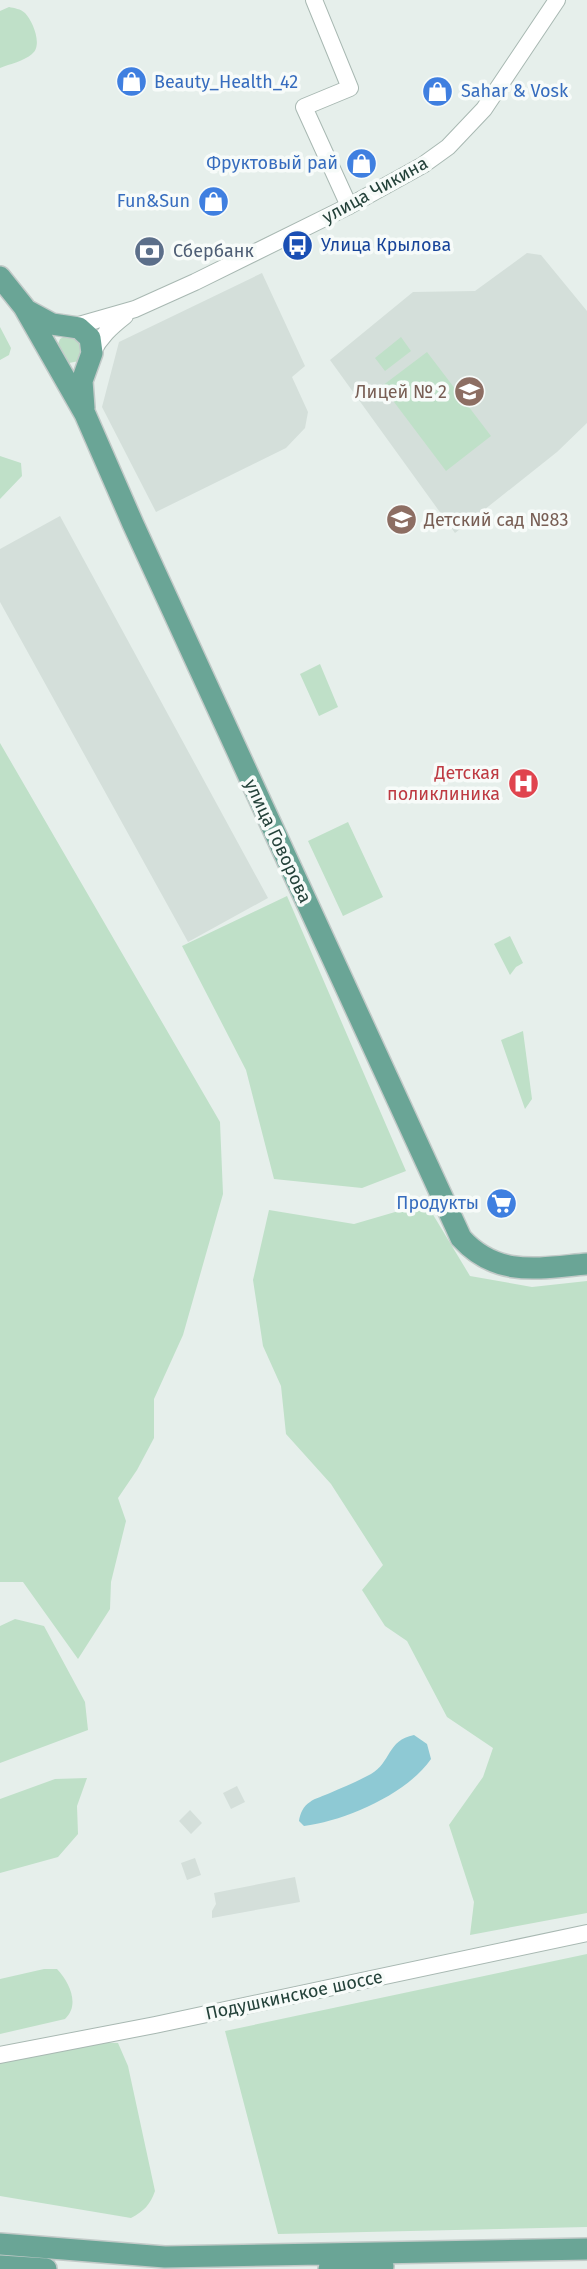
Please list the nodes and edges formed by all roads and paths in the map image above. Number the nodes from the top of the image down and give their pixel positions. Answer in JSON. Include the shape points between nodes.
{"nodes":[{"id":1,"x":314,"y":0,"type":"edge"},
{"id":2,"x":557,"y":0,"type":"edge"},
{"id":3,"x":349,"y":206,"type":"junction"},
{"id":4,"x":0,"y":277,"type":"edge"},
{"id":5,"x":24,"y":307,"type":"junction"},
{"id":6,"x":135,"y":309,"type":"junction"},
{"id":7,"x":69,"y":327,"type":"junction"},
{"id":8,"x":91,"y":356,"type":"junction"},
{"id":9,"x":54,"y":359,"type":"junction"},
{"id":10,"x":85,"y":414,"type":"junction"},
{"id":11,"x":587,"y":1264,"type":"edge"},
{"id":12,"x":587,"y":1933,"type":"edge"},
{"id":13,"x":0,"y":2055,"type":"edge"},
{"id":14,"x":0,"y":2244,"type":"edge"},
{"id":15,"x":587,"y":2249,"type":"edge"},
{"id":16,"x":495,"y":2250,"type":"junction"},
{"id":17,"x":0,"y":2266,"type":"edge"},
{"id":18,"x":46,"y":2269,"type":"edge"},
{"id":19,"x":329,"y":2269,"type":"edge"}],
"edges":[{"from":1,"to":3,"type":"street","via":[[350,88],[304,107]]},
{"from":2,"to":3,"type":"street","name":"улица Чикина","via":[[484,109],[457,139],[423,165]]},
{"from":3,"to":6,"type":"street","name":"улица Чикина"},
{"from":4,"to":5,"type":"main road","name":"улица Говорова"},
{"from":5,"to":7,"type":"main road","name":"улица Говорова","via":[[44,321]]},
{"from":5,"to":9,"type":"main road","name":"улица Говорова"},
{"from":6,"to":7,"type":"street","name":"улица Чикина"},
{"from":6,"to":8,"type":"street","name":"улица Чикина","via":[[110,327]]},
{"from":7,"to":8,"type":"main road","name":"улица Говорова","via":[[85,331]]},
{"from":7,"to":9,"type":"main road","via":[[54,336]]},
{"from":8,"to":9,"type":"main road","via":[[71,369]]},
{"from":8,"to":10,"type":"main road","name":"улица Говорова","via":[[82,381]]},
{"from":9,"to":10,"type":"main road","name":"улица Говорова"},
{"from":10,"to":11,"type":"main road","name":"улица Говорова","via":[[461,1238],[485,1259],[513,1267]]},
{"from":12,"to":13,"type":"street","name":"Подушкинское шоссе"},
{"from":14,"to":16,"type":"main road","via":[[165,2257]]},
{"from":15,"to":16,"type":"main road"},
{"from":16,"to":19,"type":"main road","via":[[440,2263]]},
{"from":17,"to":18,"type":"main road"}]}
